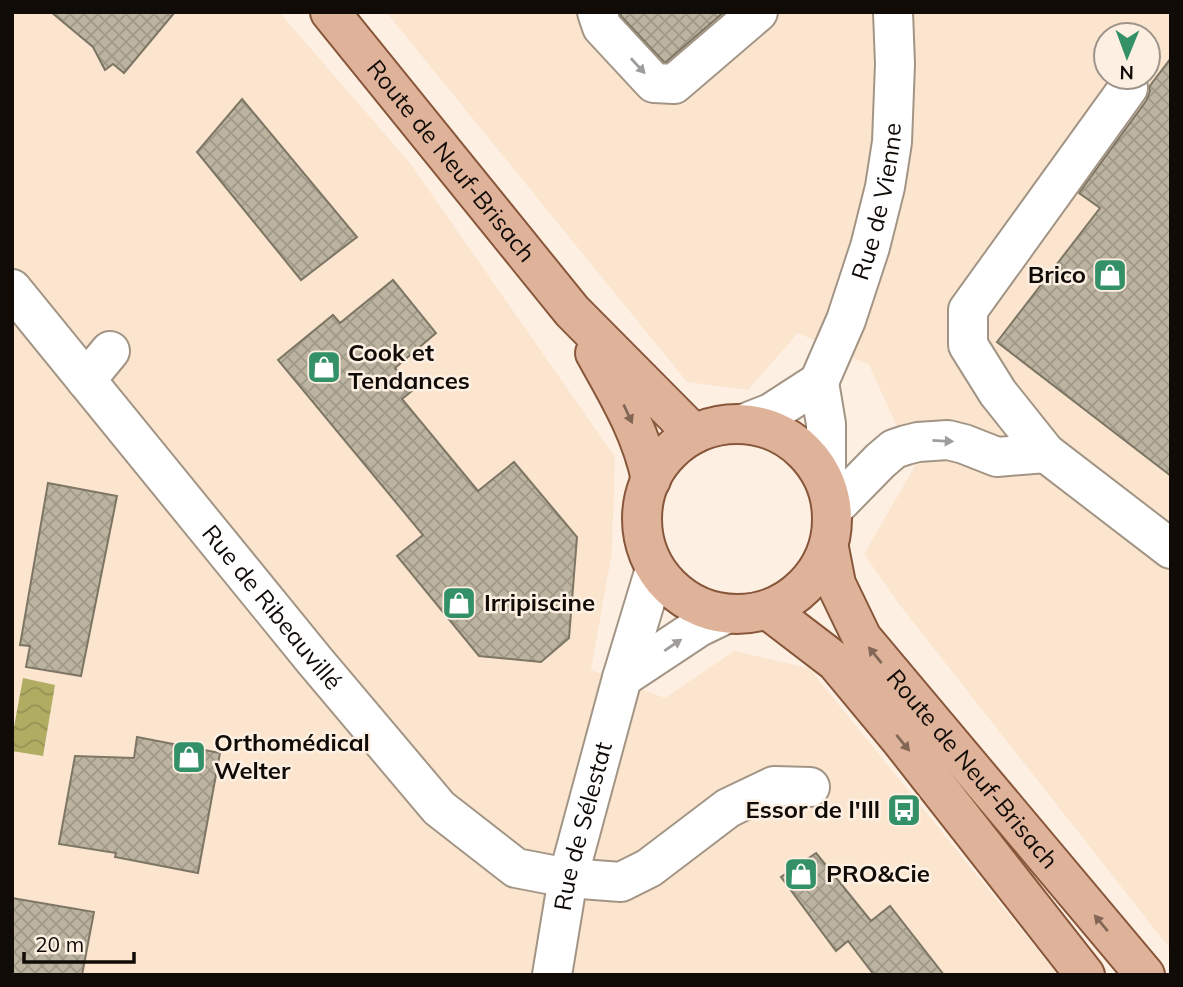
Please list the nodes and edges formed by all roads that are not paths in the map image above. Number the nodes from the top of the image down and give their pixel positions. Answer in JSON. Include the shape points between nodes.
{"nodes":[{"id":1,"x":330,"y":12,"type":"edge"},
{"id":2,"x":597,"y":12,"type":"edge"},
{"id":3,"x":758,"y":12,"type":"edge"},
{"id":4,"x":893,"y":12,"type":"edge"},
{"id":5,"x":1126,"y":91,"type":"edge"},
{"id":6,"x":12,"y":289,"type":"edge"},
{"id":7,"x":572,"y":311,"type":"junction"},
{"id":8,"x":110,"y":351,"type":"dead end"},
{"id":9,"x":86,"y":380,"type":"junction"},
{"id":10,"x":819,"y":382,"type":"junction"},
{"id":11,"x":743,"y":424,"type":"junction"},
{"id":12,"x":694,"y":434,"type":"junction"},
{"id":13,"x":1045,"y":453,"type":"junction"},
{"id":14,"x":651,"y":480,"type":"junction"},
{"id":15,"x":829,"y":495,"type":"junction"},
{"id":16,"x":829,"y":548,"type":"junction"},
{"id":17,"x":1171,"y":549,"type":"edge"},
{"id":18,"x":655,"y":569,"type":"junction"},
{"id":19,"x":768,"y":610,"type":"junction"},
{"id":20,"x":726,"y":614,"type":"junction"},
{"id":21,"x":622,"y":678,"type":"junction"},
{"id":22,"x":810,"y":787,"type":"dead end"},
{"id":23,"x":568,"y":878,"type":"junction"},
{"id":24,"x":552,"y":975,"type":"edge"},
{"id":25,"x":1085,"y":975,"type":"edge"},
{"id":26,"x":1144,"y":975,"type":"edge"}],
"edges":[{"from":1,"to":7,"type":"main road","name":"Route de Neuf-Brisach"},
{"from":2,"to":3,"type":"street","one_way":true,"via":[[602,27],[654,83],[674,84]]},
{"from":4,"to":10,"type":"street","name":"Rue de Vienne","via":[[894,102],[885,187],[846,320]]},
{"from":5,"to":13,"type":"street","via":[[968,310],[968,345]]},
{"from":6,"to":9,"type":"street","name":"Rue de Ribeauvillé"},
{"from":7,"to":12,"type":"main road","name":"Route de Neuf-Brisach"},
{"from":7,"to":14,"type":"main road","name":"Route de Neuf-Brisach","one_way":true,"via":[[625,407]]},
{"from":8,"to":9,"type":"street"},
{"from":9,"to":23,"type":"street","name":"Rue de Ribeauvillé","via":[[439,808],[516,868]]},
{"from":10,"to":11,"type":"street","via":[[771,413]]},
{"from":10,"to":15,"type":"street"},
{"from":11,"to":12,"type":"main road","name":"Route de Neuf-Brisach","via":[[718,425]]},
{"from":11,"to":15,"type":"main road","name":"Route de Neuf-Brisach","via":[[767,428],[790,440],[811,458]]},
{"from":12,"to":14,"type":"main road","name":"Route de Neuf-Brisach","via":[[673,448]]},
{"from":15,"to":13,"type":"street","one_way":true,"via":[[894,449],[926,441],[948,440],[997,457]]},
{"from":13,"to":17,"type":"street"},
{"from":14,"to":18,"type":"main road","name":"Route de Neuf-Brisach","via":[[641,518]]},
{"from":15,"to":16,"type":"main road","name":"Route de Neuf-Brisach","via":[[833,528]]},
{"from":16,"to":19,"type":"main road","name":"Route de Neuf-Brisach","via":[[807,585]]},
{"from":26,"to":16,"type":"main road","name":"Route de Neuf-Brisach","one_way":true,"via":[[862,638],[836,584]]},
{"from":18,"to":20,"type":"main road","name":"Route de Neuf-Brisach","via":[[685,600]]},
{"from":18,"to":21,"type":"street","name":"Rue de Sélestat"},
{"from":19,"to":20,"type":"main road","name":"Route de Neuf-Brisach"},
{"from":19,"to":25,"type":"main road","name":"Route de Neuf-Brisach","one_way":true,"via":[[836,662]]},
{"from":21,"to":20,"type":"street","one_way":true},
{"from":21,"to":23,"type":"street","name":"Rue de Sélestat"},
{"from":22,"to":23,"type":"street","name":"Rue de Ribeauvillé","via":[[774,786],[728,808],[649,868],[621,883]]},
{"from":23,"to":24,"type":"street","name":"Rue de Sélestat"}]}
